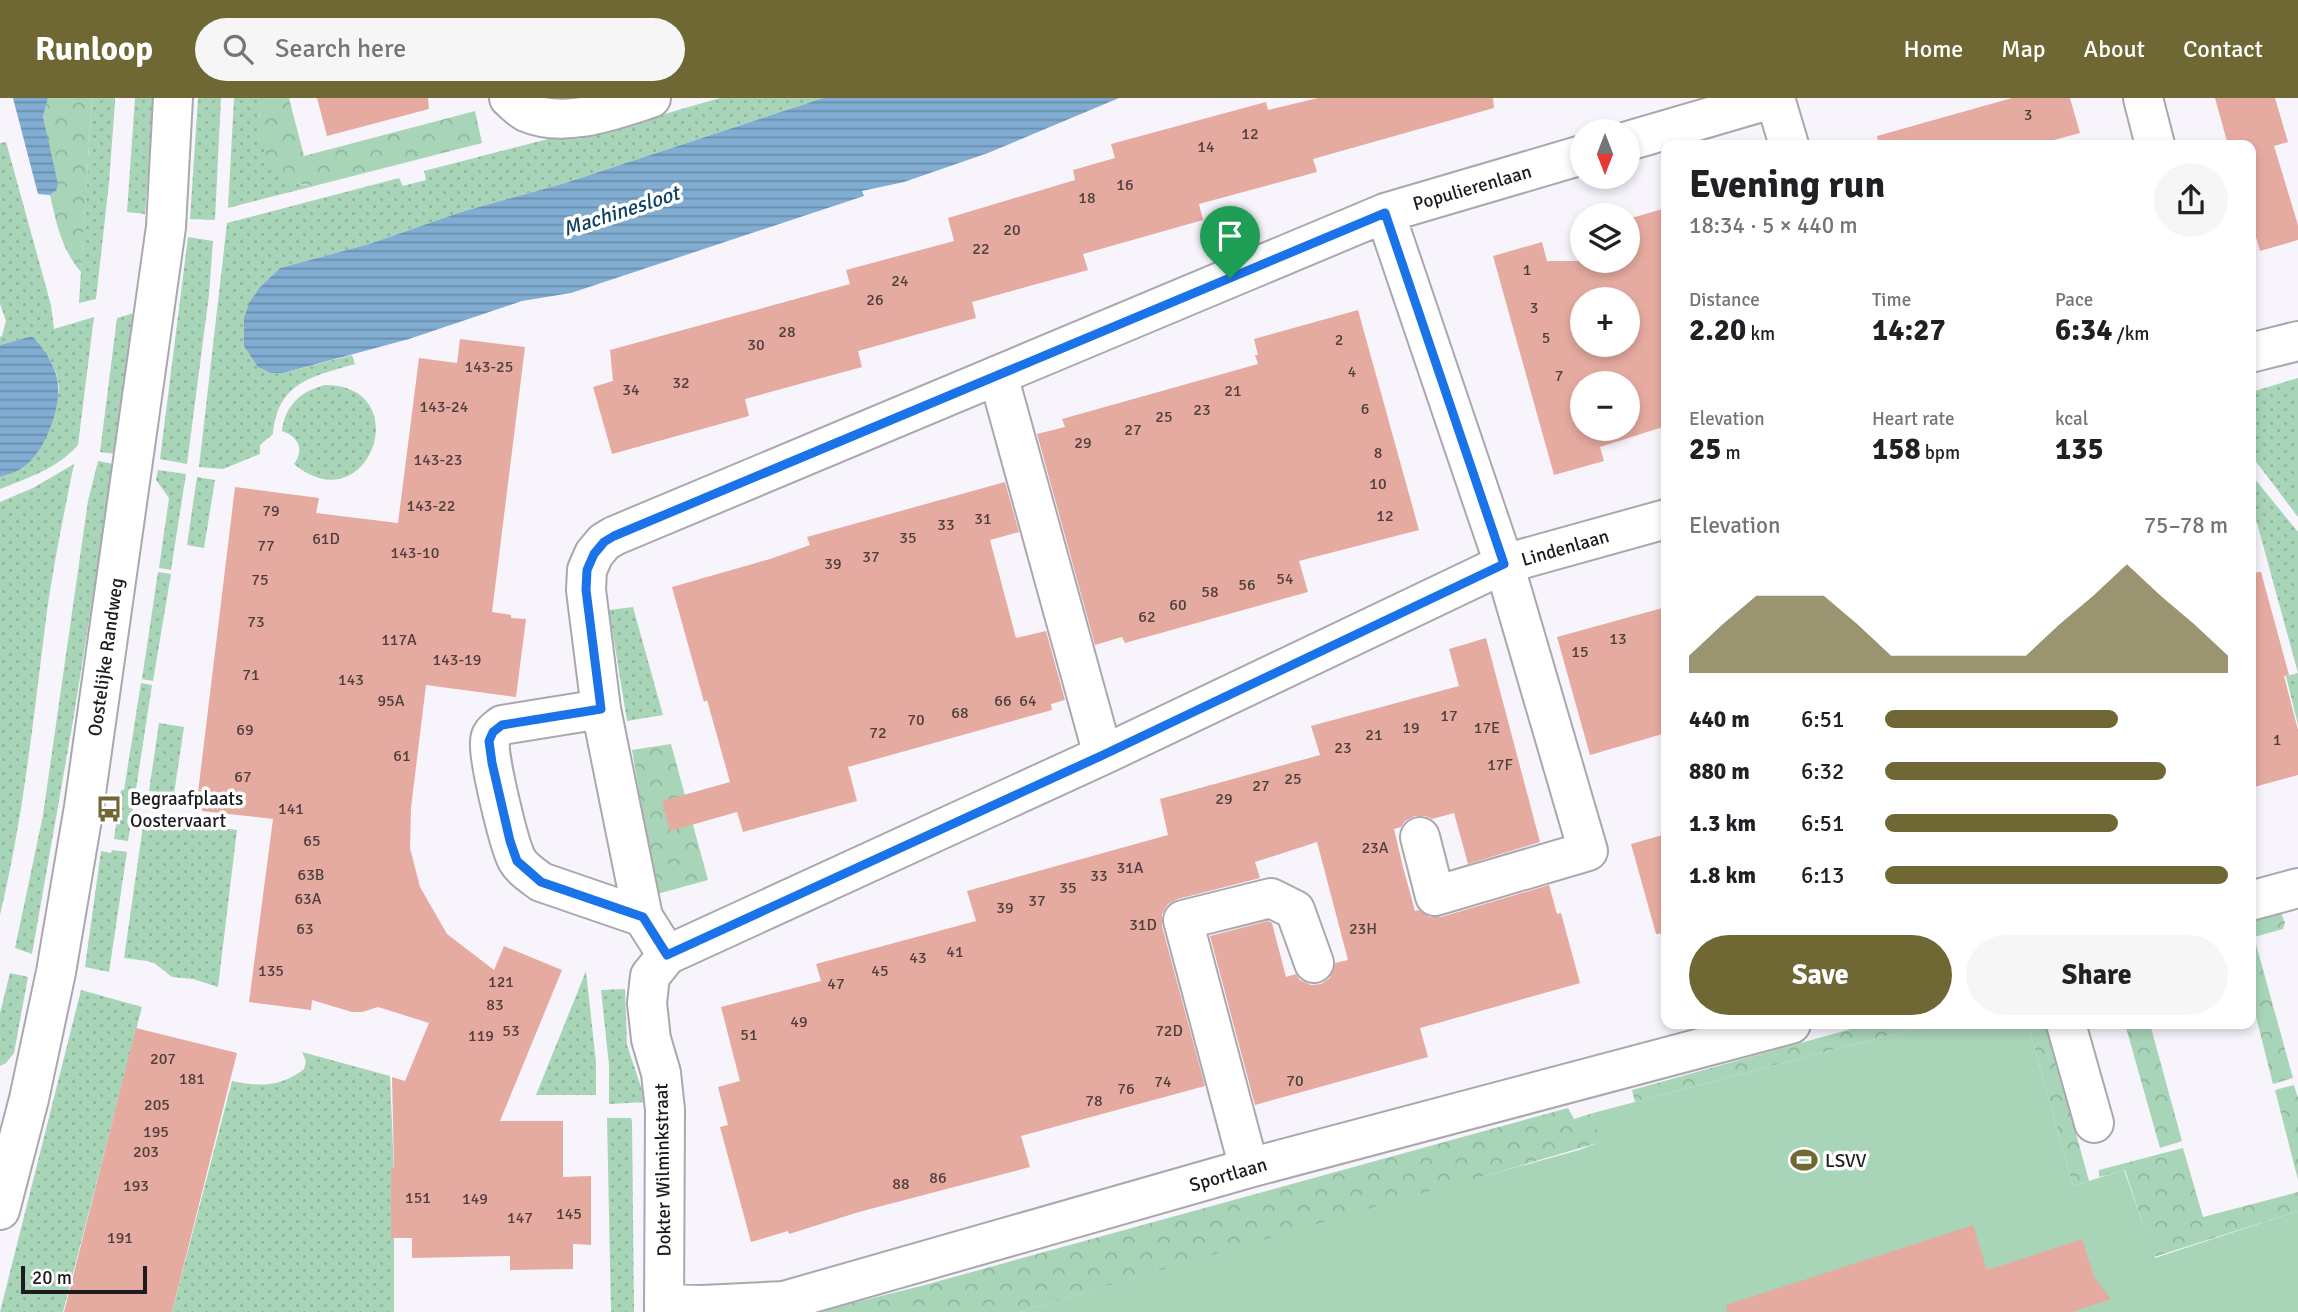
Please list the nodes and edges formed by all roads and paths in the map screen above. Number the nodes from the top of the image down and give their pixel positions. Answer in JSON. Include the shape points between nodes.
{"nodes":[{"id":1,"x":173,"y":98,"type":"edge"},
{"id":2,"x":651,"y":98,"type":"edge"},
{"id":3,"x":1775,"y":98,"type":"edge"},
{"id":4,"x":2143,"y":98,"type":"edge"},
{"id":5,"x":517,"y":105,"type":"edge"},
{"id":6,"x":1640,"y":137,"type":"edge"},
{"id":7,"x":1788,"y":140,"type":"edge"},
{"id":8,"x":2154,"y":140,"type":"edge"},
{"id":9,"x":1570,"y":159,"type":"edge"},
{"id":10,"x":1385,"y":213,"type":"junction"},
{"id":11,"x":2298,"y":341,"type":"edge"},
{"id":12,"x":2256,"y":352,"type":"edge"},
{"id":13,"x":998,"y":375,"type":"junction"},
{"id":14,"x":1661,"y":520,"type":"edge"},
{"id":15,"x":1504,"y":564,"type":"junction"},
{"id":16,"x":601,"y":709,"type":"junction"},
{"id":17,"x":1103,"y":755,"type":"junction"},
{"id":18,"x":1420,"y":837,"type":"dead end"},
{"id":19,"x":2298,"y":888,"type":"edge"},
{"id":20,"x":2256,"y":899,"type":"edge"},
{"id":21,"x":643,"y":917,"type":"junction"},
{"id":22,"x":667,"y":955,"type":"junction"},
{"id":23,"x":1314,"y":963,"type":"dead end"},
{"id":24,"x":1772,"y":1029,"type":"edge"},
{"id":25,"x":2067,"y":1029,"type":"edge"},
{"id":26,"x":14,"y":1095,"type":"edge"},
{"id":27,"x":2094,"y":1123,"type":"dead end"},
{"id":28,"x":1250,"y":1168,"type":"junction"},
{"id":29,"x":0,"y":1210,"type":"edge"},
{"id":30,"x":664,"y":1308,"type":"edge"}],
"edges":[{"from":1,"to":26,"type":"street","name":"Oostelijke Randweg","via":[[166,227],[57,972]]},
{"from":2,"to":5,"type":"street","via":[[588,117],[554,118]]},
{"from":3,"to":6,"type":"street"},
{"from":3,"to":7,"type":"street"},
{"from":4,"to":8,"type":"street"},
{"from":9,"to":10,"type":"street","name":"Populierenlaan"},
{"from":10,"to":13,"type":"street","name":"Populierenlaan"},
{"from":10,"to":15,"type":"street"},
{"from":11,"to":12,"type":"street"},
{"from":13,"to":16,"type":"street","name":"Populierenlaan","via":[[604,542],[587,570],[586,590]]},
{"from":13,"to":17,"type":"street"},
{"from":14,"to":15,"type":"street","name":"Lindenlaan"},
{"from":15,"to":17,"type":"street","name":"Lindenlaan"},
{"from":15,"to":18,"type":"street","via":[[1588,851],[1435,896]]},
{"from":16,"to":21,"type":"street"},
{"from":16,"to":21,"type":"street","via":[[502,725],[489,741],[492,763],[517,861],[541,882]]},
{"from":17,"to":22,"type":"street","name":"Lindenlaan"},
{"from":19,"to":20,"type":"street"},
{"from":21,"to":22,"type":"street"},
{"from":22,"to":30,"type":"street","name":"Dokter Wilminkstraat","via":[[650,976],[647,1003],[665,1110]]},
{"from":23,"to":28,"type":"street","via":[[1295,910],[1271,898],[1183,920]]},
{"from":24,"to":28,"type":"street","name":"Sportlaan"},
{"from":25,"to":27,"type":"street"},
{"from":26,"to":29,"type":"street","name":"Oostelijke Randweg"},
{"from":28,"to":30,"type":"street","name":"Sportlaan","via":[[784,1301]]}]}
